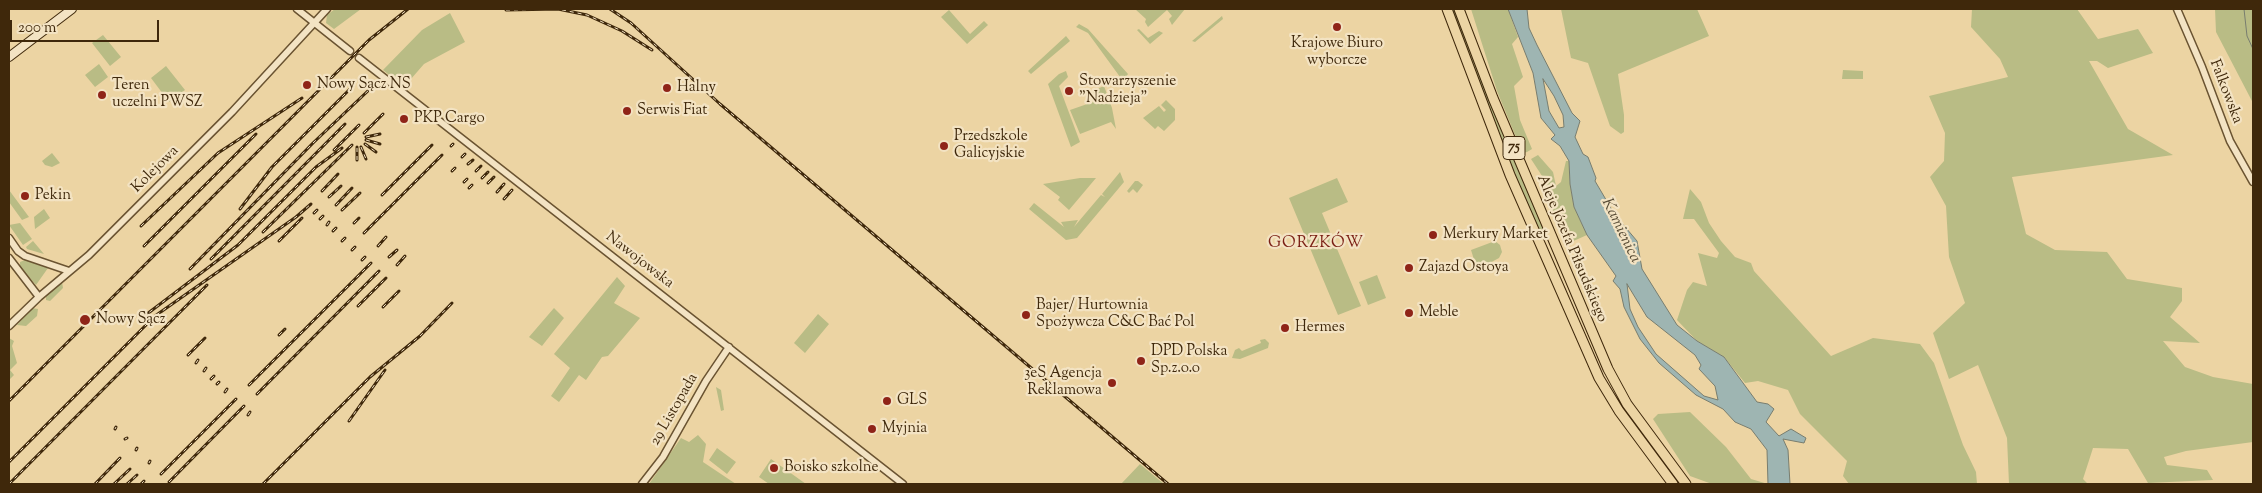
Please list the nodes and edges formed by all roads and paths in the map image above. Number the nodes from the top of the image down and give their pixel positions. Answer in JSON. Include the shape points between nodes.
{"nodes":[{"id":1,"x":72,"y":9,"type":"edge"},
{"id":2,"x":297,"y":9,"type":"edge"},
{"id":3,"x":327,"y":9,"type":"edge"},
{"id":4,"x":1447,"y":9,"type":"edge"},
{"id":5,"x":1459,"y":9,"type":"edge"},
{"id":6,"x":2177,"y":9,"type":"edge"},
{"id":7,"x":313,"y":22,"type":"junction"},
{"id":8,"x":350,"y":51,"type":"dead end"},
{"id":9,"x":9,"y":57,"type":"edge"},
{"id":10,"x":359,"y":58,"type":"dead end"},
{"id":11,"x":2253,"y":182,"type":"edge"},
{"id":12,"x":9,"y":238,"type":"edge"},
{"id":13,"x":9,"y":258,"type":"edge"},
{"id":14,"x":70,"y":271,"type":"junction"},
{"id":15,"x":39,"y":297,"type":"junction"},
{"id":16,"x":1587,"y":322,"type":"junction"},
{"id":17,"x":9,"y":326,"type":"edge"},
{"id":18,"x":1576,"y":326,"type":"junction"},
{"id":19,"x":729,"y":347,"type":"junction"},
{"id":20,"x":1667,"y":459,"type":"junction"},
{"id":21,"x":1659,"y":466,"type":"junction"},
{"id":22,"x":642,"y":484,"type":"edge"},
{"id":23,"x":903,"y":484,"type":"edge"},
{"id":24,"x":1673,"y":484,"type":"edge"},
{"id":25,"x":1686,"y":484,"type":"edge"}],
"edges":[{"from":1,"to":9,"type":"main road"},
{"from":2,"to":7,"type":"street"},
{"from":3,"to":7,"type":"street","name":"Kolejowa"},
{"from":4,"to":18,"type":"main road","name":"Aleje Józefa Piłsudskiego","number":"75","via":[[1510,175]]},
{"from":5,"to":16,"type":"main road","name":"Aleje Józefa Piłsudskiego","number":"75"},
{"from":6,"to":11,"type":"street","name":"Falkowska","via":[[2230,141]]},
{"from":7,"to":8,"type":"street"},
{"from":7,"to":14,"type":"street","name":"Kolejowa","via":[[232,112]]},
{"from":10,"to":19,"type":"street","name":"Nawojowska"},
{"from":12,"to":14,"type":"street","via":[[25,256]]},
{"from":13,"to":15,"type":"street"},
{"from":14,"to":15,"type":"street","name":"Kolejowa"},
{"from":15,"to":17,"type":"street","name":"Kolejowa"},
{"from":16,"to":18,"type":"main road"},
{"from":16,"to":20,"type":"main road","name":"Aleje Józefa Piłsudskiego","number":"75","via":[[1627,404]]},
{"from":18,"to":21,"type":"main road","name":"Aleje Józefa Piłsudskiego","number":"75","via":[[1608,394]]},
{"from":19,"to":22,"type":"street","name":"29 Listopada","via":[[667,450]]},
{"from":19,"to":23,"type":"street","name":"Nawojowska"},
{"from":20,"to":21,"type":"main road"},
{"from":20,"to":25,"type":"main road","name":"Aleje Józefa Piłsudskiego","number":"75"},
{"from":21,"to":24,"type":"main road","name":"Aleje Józefa Piłsudskiego","number":"75"}]}
